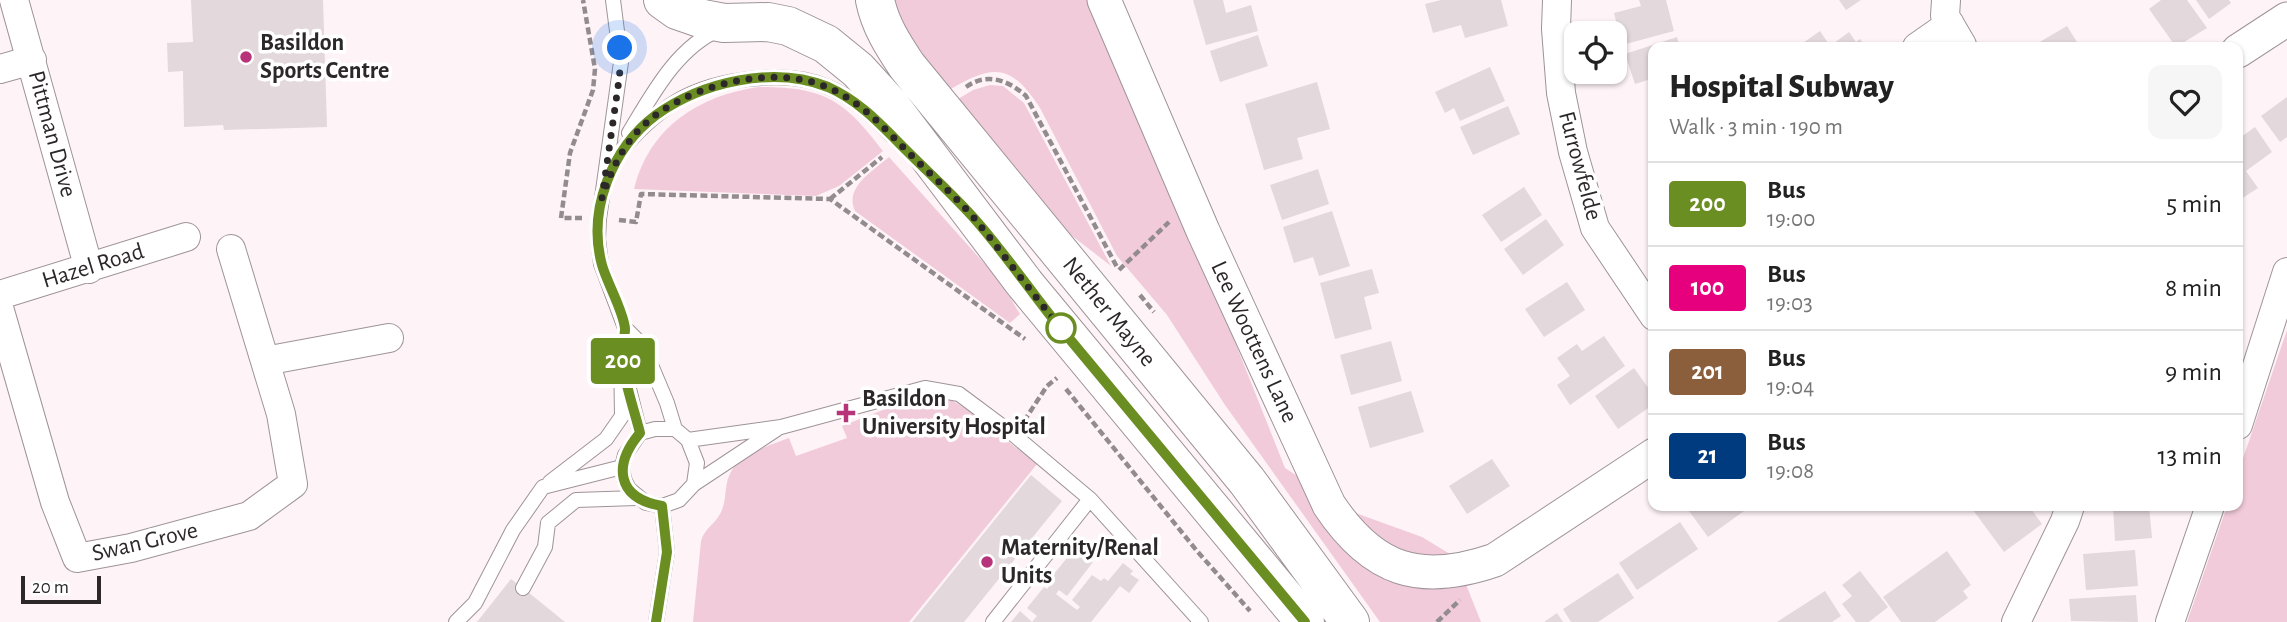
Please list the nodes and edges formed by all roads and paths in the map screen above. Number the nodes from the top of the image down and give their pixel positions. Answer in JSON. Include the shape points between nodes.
{"nodes":[{"id":1,"x":14,"y":0,"type":"edge"},
{"id":2,"x":583,"y":0,"type":"edge"},
{"id":3,"x":613,"y":0,"type":"edge"},
{"id":4,"x":663,"y":0,"type":"edge"},
{"id":5,"x":796,"y":0,"type":"edge"},
{"id":6,"x":875,"y":0,"type":"edge"},
{"id":7,"x":1104,"y":0,"type":"edge"},
{"id":8,"x":1557,"y":0,"type":"edge"},
{"id":9,"x":2287,"y":19,"type":"edge"},
{"id":10,"x":745,"y":23,"type":"junction"},
{"id":11,"x":1953,"y":23,"type":"edge"},
{"id":12,"x":1924,"y":42,"type":"edge"},
{"id":13,"x":2243,"y":48,"type":"edge"},
{"id":14,"x":32,"y":60,"type":"junction"},
{"id":15,"x":0,"y":69,"type":"edge"},
{"id":16,"x":959,"y":92,"type":"dead end"},
{"id":17,"x":618,"y":155,"type":"junction"},
{"id":18,"x":882,"y":157,"type":"dead end"},
{"id":19,"x":602,"y":198,"type":"junction"},
{"id":20,"x":830,"y":200,"type":"junction"},
{"id":21,"x":561,"y":218,"type":"dead end"},
{"id":22,"x":973,"y":218,"type":"junction"},
{"id":23,"x":636,"y":222,"type":"dead end"},
{"id":24,"x":1178,"y":229,"type":"dead end"},
{"id":25,"x":187,"y":237,"type":"dead end"},
{"id":26,"x":231,"y":249,"type":"dead end"},
{"id":27,"x":89,"y":269,"type":"junction"},
{"id":28,"x":2287,"y":272,"type":"edge"},
{"id":29,"x":0,"y":295,"type":"edge"},
{"id":30,"x":1648,"y":307,"type":"edge"},
{"id":31,"x":0,"y":310,"type":"edge"},
{"id":32,"x":625,"y":328,"type":"junction"},
{"id":33,"x":389,"y":338,"type":"dead end"},
{"id":34,"x":1032,"y":348,"type":"dead end"},
{"id":35,"x":621,"y":354,"type":"junction"},
{"id":36,"x":265,"y":361,"type":"junction"},
{"id":37,"x":1049,"y":368,"type":"dead end"},
{"id":38,"x":1057,"y":377,"type":"junction"},
{"id":39,"x":2243,"y":409,"type":"edge"},
{"id":40,"x":1027,"y":417,"type":"dead end"},
{"id":41,"x":781,"y":427,"type":"junction"},
{"id":42,"x":675,"y":429,"type":"junction"},
{"id":43,"x":640,"y":433,"type":"junction"},
{"id":44,"x":688,"y":440,"type":"junction"},
{"id":45,"x":1648,"y":459,"type":"edge"},
{"id":46,"x":622,"y":467,"type":"junction"},
{"id":47,"x":694,"y":484,"type":"junction"},
{"id":48,"x":543,"y":487,"type":"junction"},
{"id":49,"x":636,"y":498,"type":"junction"},
{"id":50,"x":1090,"y":499,"type":"junction"},
{"id":51,"x":662,"y":506,"type":"junction"},
{"id":52,"x":2068,"y":511,"type":"edge"},
{"id":53,"x":2208,"y":511,"type":"edge"},
{"id":54,"x":523,"y":588,"type":"dead end"},
{"id":55,"x":1251,"y":612,"type":"dead end"},
{"id":56,"x":456,"y":622,"type":"edge"},
{"id":57,"x":656,"y":622,"type":"edge"},
{"id":58,"x":993,"y":622,"type":"edge"},
{"id":59,"x":1201,"y":622,"type":"edge"},
{"id":60,"x":1305,"y":622,"type":"edge"},
{"id":61,"x":1350,"y":622,"type":"edge"},
{"id":62,"x":2016,"y":622,"type":"edge"},
{"id":63,"x":2170,"y":622,"type":"edge"}],
"edges":[{"from":1,"to":14,"type":"street","name":"Pittman Drive"},
{"from":2,"to":21,"type":"path","via":[[595,69],[593,90],[569,153]]},
{"from":3,"to":19,"type":"lane","via":[[621,62]]},
{"from":4,"to":10,"type":"main road","name":"Nether Mayne","via":[[703,19]]},
{"from":5,"to":10,"type":"main road","name":"Nether Mayne"},
{"from":6,"to":61,"type":"main road","name":"Nether Mayne","via":[[881,22],[907,66],[1247,481]]},
{"from":7,"to":45,"type":"street","name":"Lee Woottens Lane","via":[[1329,505],[1364,548],[1414,571],[1455,571],[1495,560]]},
{"from":8,"to":30,"type":"street","name":"Furrowfelde","via":[[1561,93],[1595,228]]},
{"from":9,"to":13,"type":"street"},
{"from":10,"to":17,"type":"lane","via":[[712,33],[677,61],[645,105]]},
{"from":10,"to":22,"type":"main road","name":"Nether Mayne","via":[[788,26],[817,38],[844,57],[890,105]]},
{"from":11,"to":12,"type":"street"},
{"from":14,"to":15,"type":"street"},
{"from":14,"to":27,"type":"street","name":"Pittman Drive"},
{"from":16,"to":24,"type":"path","via":[[973,82],[1003,80],[1026,96],[1119,270],[1174,218]]},
{"from":17,"to":19,"type":"lane"},
{"from":17,"to":22,"type":"lane","via":[[655,116],[708,88],[767,78],[799,79],[826,86],[867,111]]},
{"from":18,"to":20,"type":"path"},
{"from":19,"to":32,"type":"lane","via":[[601,264]]},
{"from":20,"to":23,"type":"path","via":[[641,194]]},
{"from":20,"to":34,"type":"path"},
{"from":22,"to":60,"type":"main road","name":"Nether Mayne"},
{"from":25,"to":27,"type":"street","name":"Hazel Road"},
{"from":26,"to":36,"type":"street","name":"Swan Grove"},
{"from":27,"to":29,"type":"street","name":"Hazel Road"},
{"from":28,"to":39,"type":"street"},
{"from":31,"to":36,"type":"street","name":"Swan Grove","via":[[55,502],[77,558],[249,516],[293,484],[281,414]]},
{"from":32,"to":35,"type":"lane"},
{"from":32,"to":42,"type":"lane","via":[[643,346]]},
{"from":33,"to":36,"type":"street"},
{"from":35,"to":43,"type":"lane"},
{"from":35,"to":48,"type":"lane","via":[[622,416],[606,439]]},
{"from":37,"to":38,"type":"path"},
{"from":38,"to":40,"type":"path"},
{"from":38,"to":55,"type":"path"},
{"from":41,"to":44,"type":"lane"},
{"from":41,"to":47,"type":"lane"},
{"from":41,"to":50,"type":"lane","via":[[925,388],[959,394]]},
{"from":42,"to":43,"type":"lane"},
{"from":42,"to":44,"type":"lane"},
{"from":43,"to":46,"type":"lane"},
{"from":44,"to":47,"type":"lane","via":[[697,463]]},
{"from":46,"to":48,"type":"lane"},
{"from":46,"to":49,"type":"lane"},
{"from":47,"to":51,"type":"lane","via":[[679,500]]},
{"from":48,"to":56,"type":"lane","via":[[513,530],[475,603]]},
{"from":49,"to":51,"type":"lane"},
{"from":49,"to":54,"type":"lane","via":[[576,500],[548,523],[545,547]]},
{"from":50,"to":58,"type":"lane"},
{"from":50,"to":59,"type":"lane"},
{"from":51,"to":57,"type":"lane","via":[[667,552]]},
{"from":52,"to":62,"type":"street"},
{"from":53,"to":63,"type":"street"}]}
